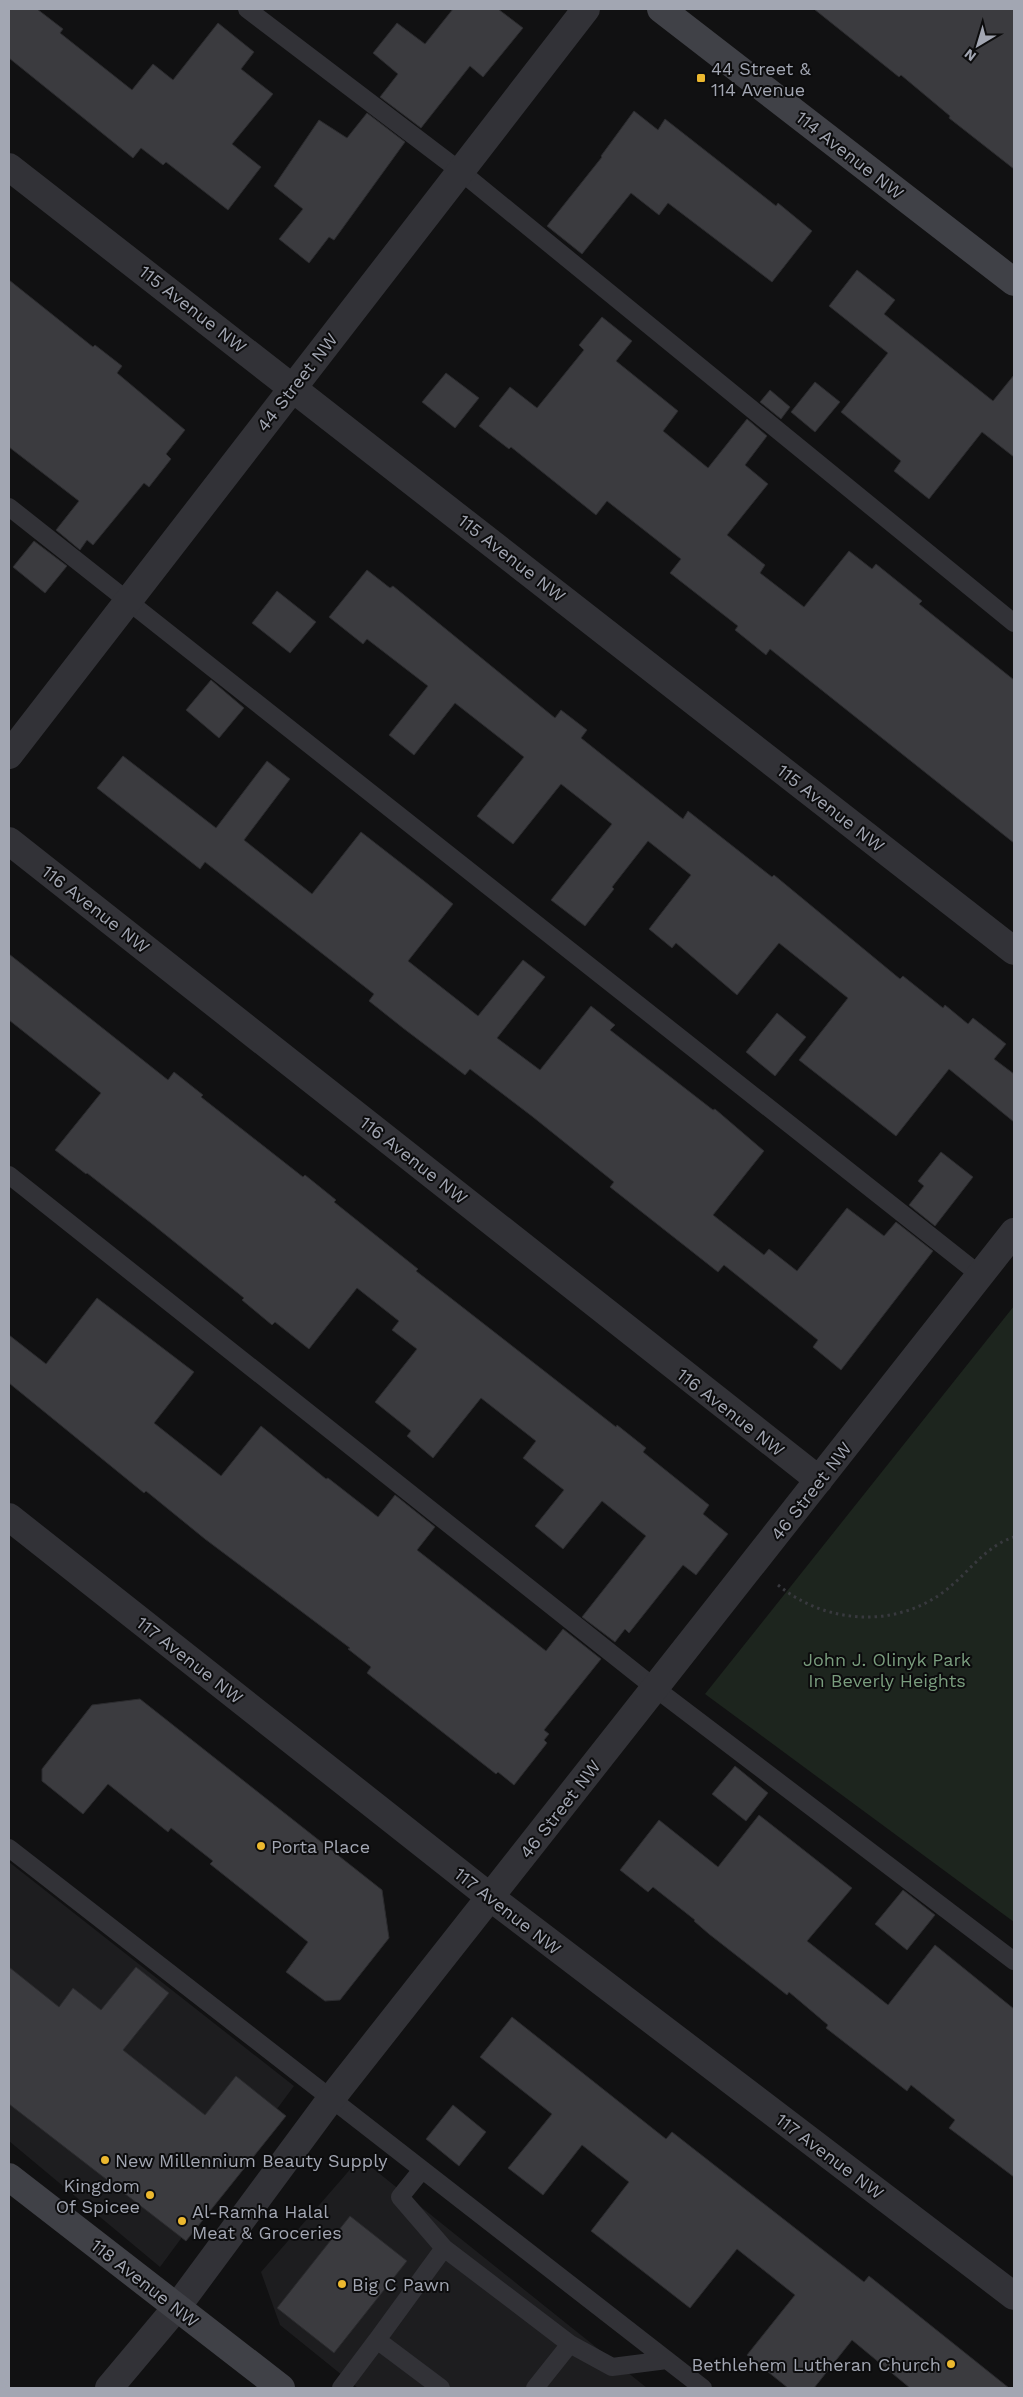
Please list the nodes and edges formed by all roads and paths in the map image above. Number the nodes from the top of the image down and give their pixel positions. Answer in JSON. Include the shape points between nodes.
{"nodes":[{"id":1,"x":247,"y":9,"type":"edge"},
{"id":2,"x":586,"y":9,"type":"edge"},
{"id":3,"x":661,"y":9,"type":"edge"},
{"id":4,"x":9,"y":167,"type":"edge"},
{"id":5,"x":460,"y":171,"type":"junction"},
{"id":6,"x":1014,"y":282,"type":"edge"},
{"id":7,"x":293,"y":387,"type":"junction"},
{"id":8,"x":9,"y":506,"type":"edge"},
{"id":9,"x":129,"y":600,"type":"junction"},
{"id":10,"x":1014,"y":623,"type":"edge"},
{"id":11,"x":9,"y":755,"type":"edge"},
{"id":12,"x":9,"y":840,"type":"edge"},
{"id":13,"x":1014,"y":951,"type":"edge"},
{"id":14,"x":9,"y":1175,"type":"edge"},
{"id":15,"x":1014,"y":1232,"type":"edge"},
{"id":16,"x":980,"y":1275,"type":"junction"},
{"id":17,"x":819,"y":1480,"type":"junction"},
{"id":18,"x":9,"y":1517,"type":"edge"},
{"id":19,"x":1014,"y":1537,"type":"edge"},
{"id":20,"x":753,"y":1564,"type":"junction"},
{"id":21,"x":655,"y":1688,"type":"junction"},
{"id":22,"x":9,"y":1848,"type":"edge"},
{"id":23,"x":490,"y":1897,"type":"junction"},
{"id":24,"x":1014,"y":1961,"type":"edge"},
{"id":25,"x":330,"y":2100,"type":"junction"},
{"id":26,"x":422,"y":2171,"type":"junction"},
{"id":27,"x":9,"y":2177,"type":"edge"},
{"id":28,"x":444,"y":2248,"type":"junction"},
{"id":29,"x":1014,"y":2296,"type":"edge"},
{"id":30,"x":177,"y":2307,"type":"junction"},
{"id":31,"x":377,"y":2340,"type":"junction"},
{"id":32,"x":570,"y":2344,"type":"junction"},
{"id":33,"x":667,"y":2360,"type":"junction"},
{"id":34,"x":109,"y":2388,"type":"edge"},
{"id":35,"x":281,"y":2388,"type":"edge"},
{"id":36,"x":341,"y":2388,"type":"edge"},
{"id":37,"x":441,"y":2388,"type":"edge"},
{"id":38,"x":536,"y":2388,"type":"edge"},
{"id":39,"x":703,"y":2388,"type":"edge"}],
"edges":[{"from":1,"to":5,"type":"lane"},
{"from":2,"to":5,"type":"street","name":"44 Street NW"},
{"from":3,"to":6,"type":"street","name":"114 Avenue NW"},
{"from":4,"to":7,"type":"street","name":"115 Avenue NW"},
{"from":5,"to":7,"type":"street","name":"44 Street NW"},
{"from":5,"to":10,"type":"lane"},
{"from":7,"to":9,"type":"street","name":"44 Street NW"},
{"from":7,"to":13,"type":"street","name":"115 Avenue NW"},
{"from":8,"to":9,"type":"lane"},
{"from":9,"to":11,"type":"street","name":"44 Street NW"},
{"from":9,"to":16,"type":"lane"},
{"from":12,"to":17,"type":"street","name":"116 Avenue NW"},
{"from":14,"to":21,"type":"lane"},
{"from":15,"to":16,"type":"street","name":"46 Street NW"},
{"from":16,"to":17,"type":"street","name":"46 Street NW"},
{"from":17,"to":20,"type":"street","name":"46 Street NW"},
{"from":18,"to":23,"type":"street","name":"117 Avenue NW"},
{"from":19,"to":20,"type":"path","via":[[978,1559],[952,1586],[930,1602],[915,1609],[873,1617],[832,1614],[810,1606]]},
{"from":20,"to":21,"type":"street","name":"46 Street NW"},
{"from":21,"to":23,"type":"street","name":"46 Street NW"},
{"from":21,"to":24,"type":"lane"},
{"from":22,"to":25,"type":"lane"},
{"from":23,"to":25,"type":"street","name":"46 Street NW"},
{"from":23,"to":29,"type":"street","name":"117 Avenue NW"},
{"from":25,"to":26,"type":"lane"},
{"from":25,"to":30,"type":"street","name":"46 Street NW"},
{"from":26,"to":28,"type":"lane","via":[[400,2197]]},
{"from":26,"to":33,"type":"lane"},
{"from":27,"to":30,"type":"street","name":"118 Avenue NW"},
{"from":28,"to":31,"type":"lane"},
{"from":28,"to":32,"type":"lane"},
{"from":30,"to":34,"type":"street","name":"46 Street NW"},
{"from":30,"to":35,"type":"street","name":"118 Avenue NW"},
{"from":31,"to":36,"type":"lane"},
{"from":31,"to":37,"type":"lane"},
{"from":32,"to":33,"type":"lane","via":[[612,2367]]},
{"from":32,"to":38,"type":"lane"},
{"from":33,"to":39,"type":"lane"}]}
